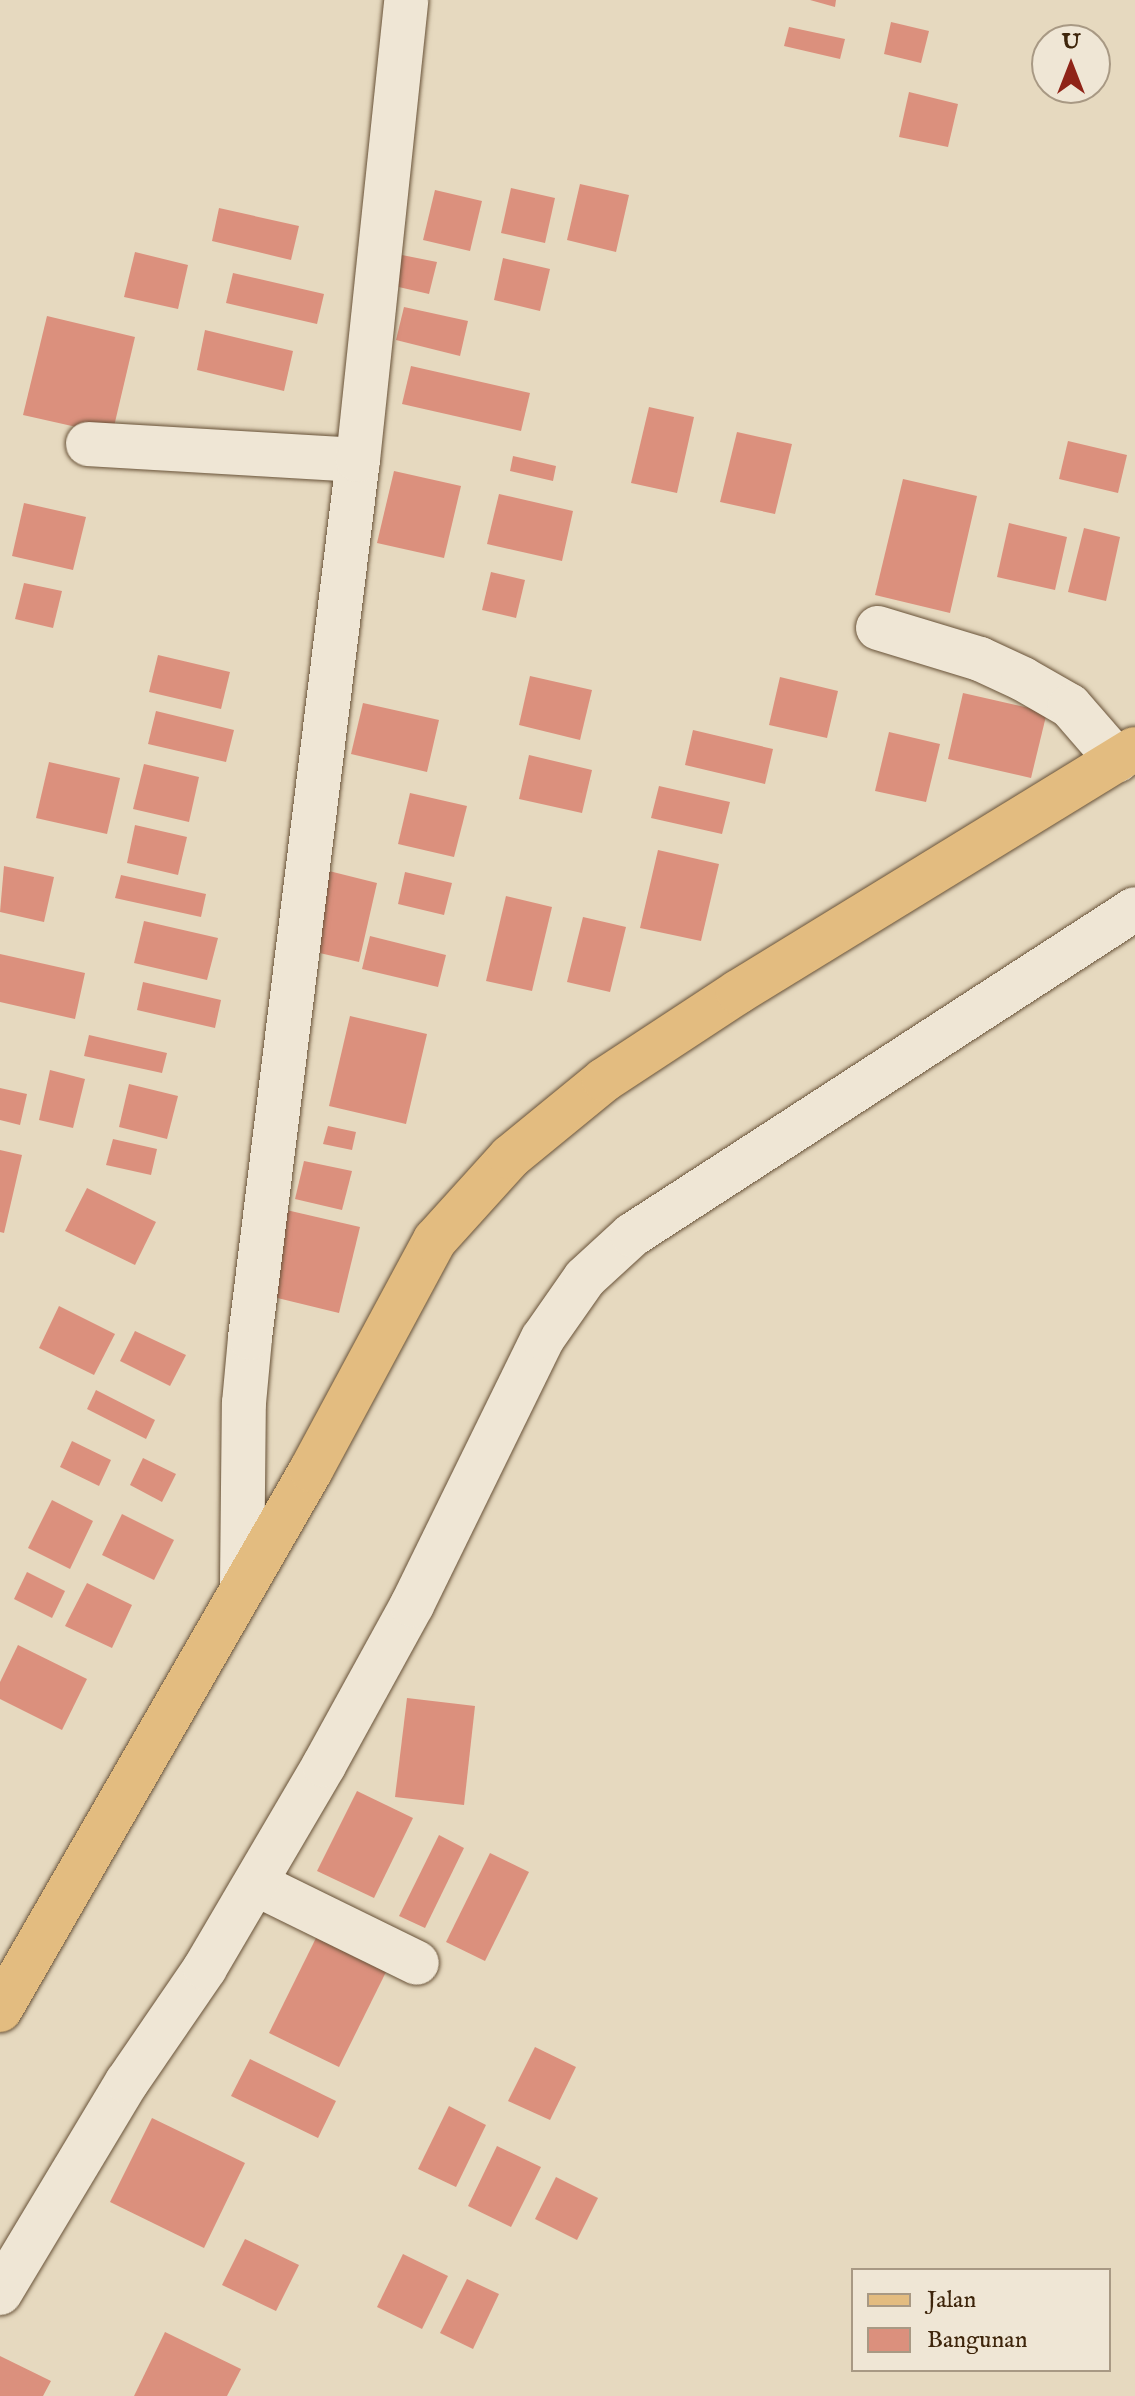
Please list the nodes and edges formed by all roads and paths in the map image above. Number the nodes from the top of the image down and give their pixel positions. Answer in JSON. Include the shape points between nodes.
{"nodes":[{"id":1,"x":406,"y":0,"type":"edge"},
{"id":2,"x":88,"y":444,"type":"dead end"},
{"id":3,"x":358,"y":460,"type":"junction"},
{"id":4,"x":878,"y":628,"type":"dead end"},
{"id":5,"x":1126,"y":754,"type":"edge"},
{"id":6,"x":1135,"y":909,"type":"edge"},
{"id":7,"x":242,"y":1583,"type":"junction"},
{"id":8,"x":256,"y":1884,"type":"junction"},
{"id":9,"x":417,"y":1963,"type":"dead end"},
{"id":10,"x":0,"y":2010,"type":"edge"},
{"id":11,"x":0,"y":2293,"type":"edge"}],
"edges":[{"from":1,"to":3,"type":"street"},
{"from":2,"to":3,"type":"street"},
{"from":3,"to":7,"type":"street","via":[[250,1338]]},
{"from":4,"to":5,"type":"street","via":[[980,659],[1023,679],[1070,706]]},
{"from":5,"to":7,"type":"main road","via":[[738,992],[604,1080],[510,1157],[435,1240],[311,1470]]},
{"from":6,"to":8,"type":"street","via":[[632,1235],[585,1278],[543,1338],[412,1605]]},
{"from":7,"to":10,"type":"main road"},
{"from":8,"to":9,"type":"street"},
{"from":8,"to":11,"type":"street"}]}
